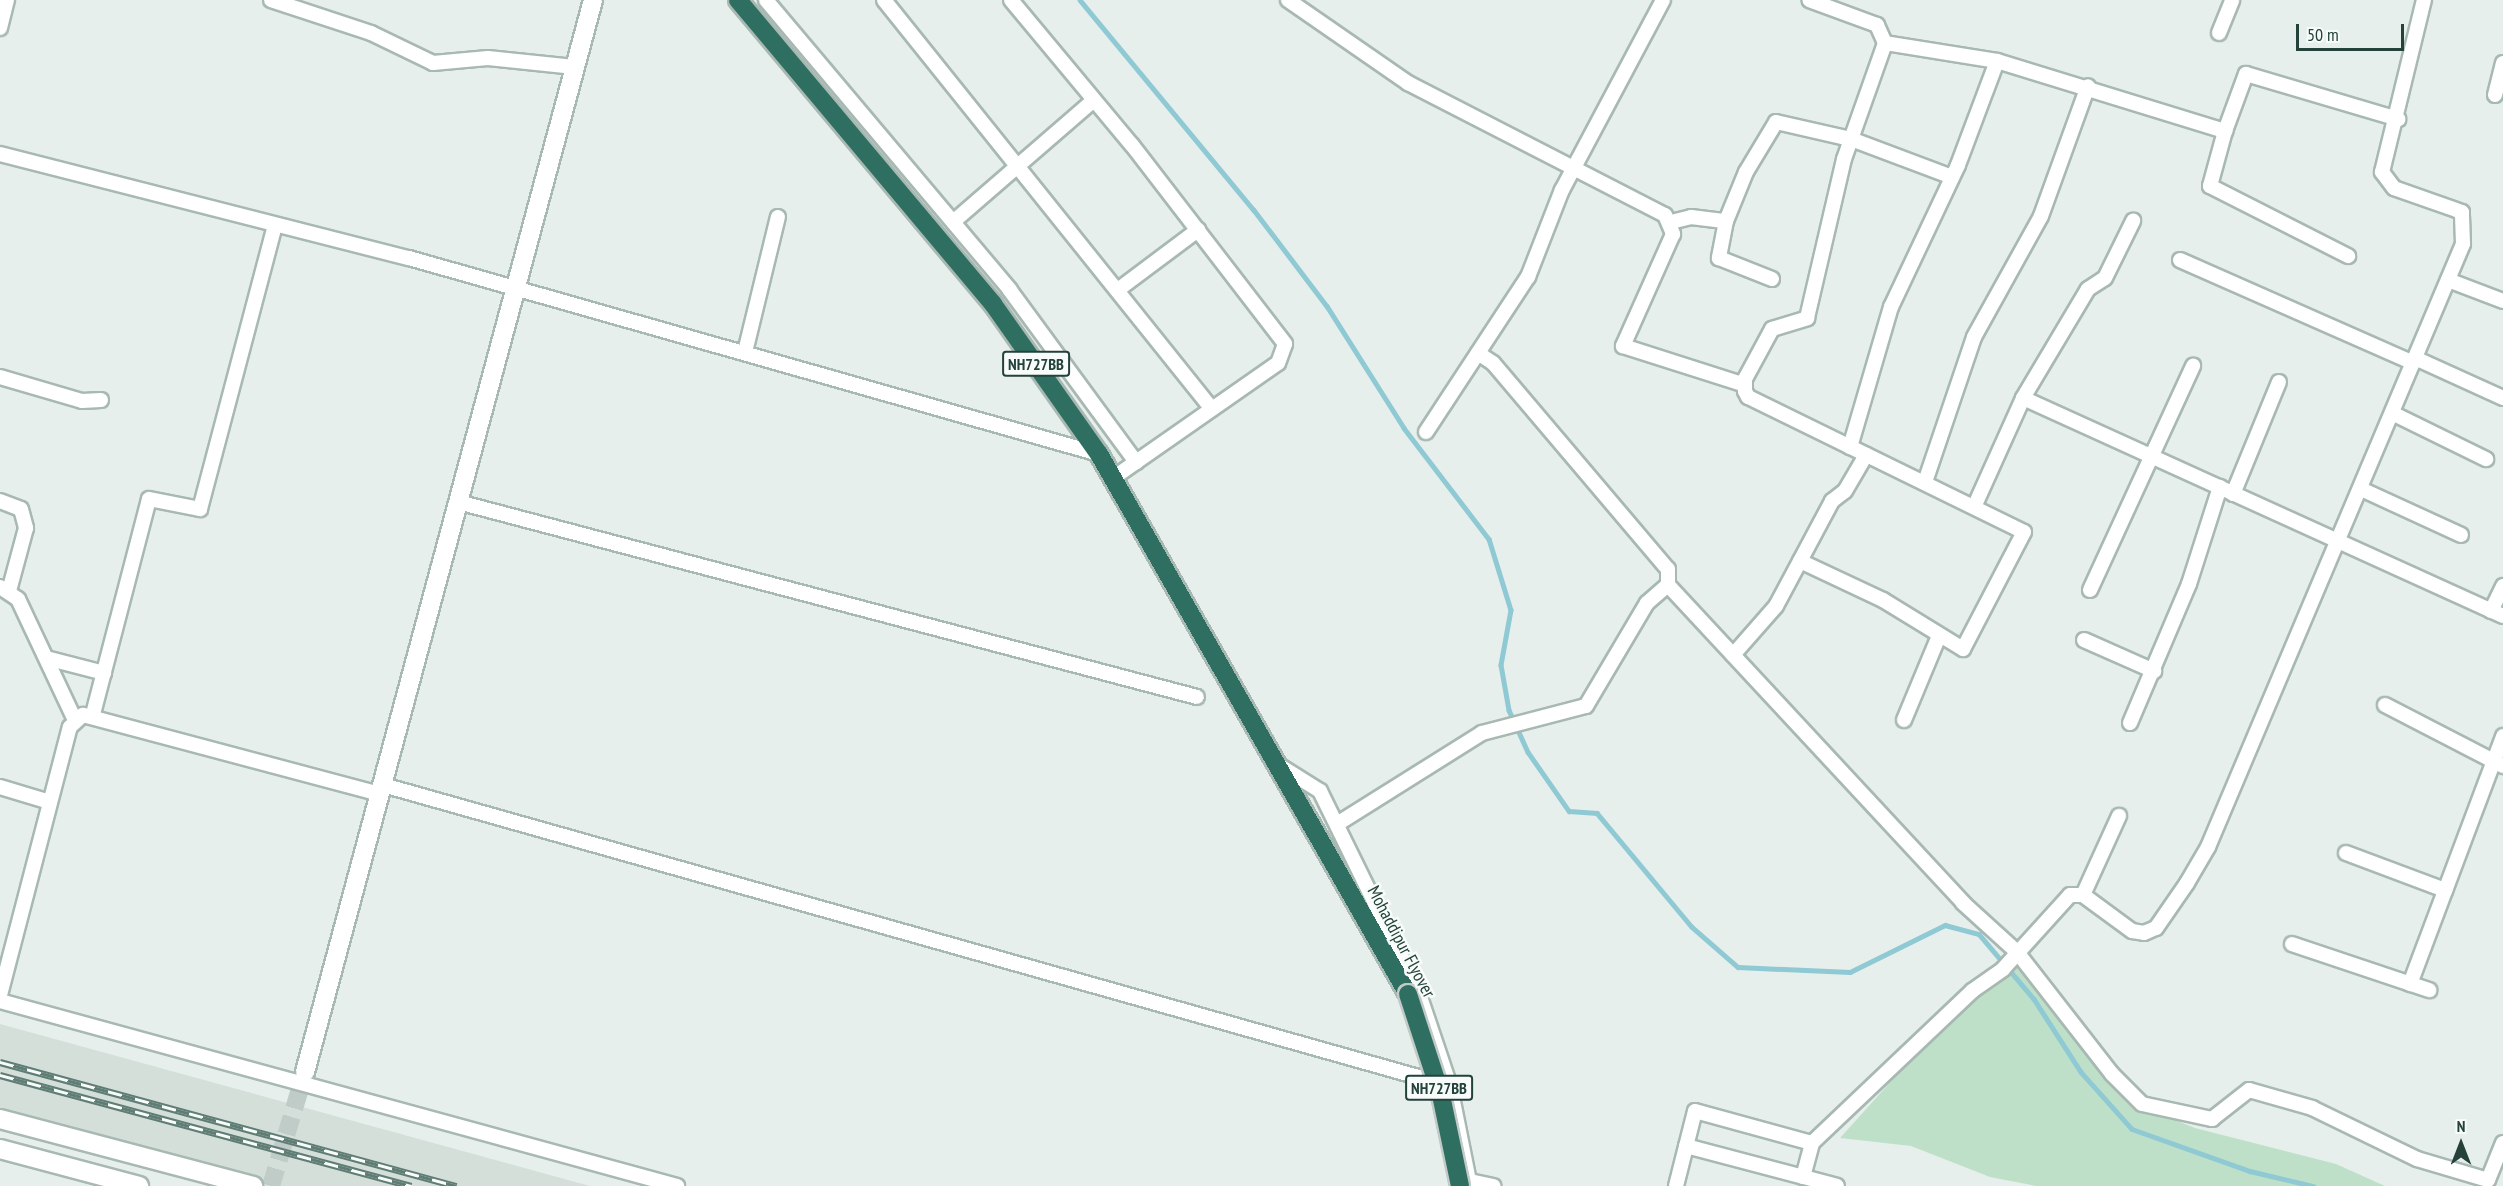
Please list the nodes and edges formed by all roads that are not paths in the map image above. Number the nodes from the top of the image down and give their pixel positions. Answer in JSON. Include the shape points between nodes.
{"nodes":[{"id":1,"x":7,"y":0,"type":"edge"},
{"id":2,"x":271,"y":0,"type":"edge"},
{"id":3,"x":593,"y":0,"type":"edge"},
{"id":4,"x":738,"y":0,"type":"edge"},
{"id":5,"x":766,"y":0,"type":"edge"},
{"id":6,"x":884,"y":0,"type":"edge"},
{"id":7,"x":1011,"y":0,"type":"edge"},
{"id":8,"x":1289,"y":0,"type":"edge"},
{"id":9,"x":1663,"y":0,"type":"edge"},
{"id":10,"x":1809,"y":0,"type":"edge"},
{"id":11,"x":2232,"y":0,"type":"edge"},
{"id":12,"x":2424,"y":0,"type":"edge"},
{"id":13,"x":0,"y":28,"type":"edge"},
{"id":14,"x":2219,"y":33,"type":"dead end"},
{"id":15,"x":1885,"y":43,"type":"junction"},
{"id":16,"x":1997,"y":62,"type":"junction"},
{"id":17,"x":2503,"y":63,"type":"edge"},
{"id":18,"x":575,"y":67,"type":"junction"},
{"id":19,"x":2088,"y":86,"type":"junction"},
{"id":20,"x":2495,"y":95,"type":"dead end"},
{"id":21,"x":1094,"y":100,"type":"junction"},
{"id":22,"x":853,"y":104,"type":"junction"},
{"id":23,"x":836,"y":117,"type":"junction"},
{"id":24,"x":2398,"y":119,"type":"junction"},
{"id":25,"x":2225,"y":131,"type":"junction"},
{"id":26,"x":1851,"y":139,"type":"junction"},
{"id":27,"x":0,"y":154,"type":"edge"},
{"id":28,"x":1022,"y":165,"type":"junction"},
{"id":29,"x":1575,"y":166,"type":"junction"},
{"id":30,"x":1952,"y":177,"type":"junction"},
{"id":31,"x":778,"y":217,"type":"dead end"},
{"id":32,"x":1726,"y":221,"type":"junction"},
{"id":33,"x":2133,"y":221,"type":"dead end"},
{"id":34,"x":953,"y":222,"type":"junction"},
{"id":35,"x":1671,"y":222,"type":"junction"},
{"id":36,"x":276,"y":225,"type":"junction"},
{"id":37,"x":1198,"y":230,"type":"junction"},
{"id":38,"x":2348,"y":256,"type":"dead end"},
{"id":39,"x":2180,"y":260,"type":"dead end"},
{"id":40,"x":1772,"y":279,"type":"dead end"},
{"id":41,"x":2448,"y":280,"type":"junction"},
{"id":42,"x":515,"y":287,"type":"junction"},
{"id":43,"x":1119,"y":289,"type":"junction"},
{"id":44,"x":2503,"y":301,"type":"edge"},
{"id":45,"x":745,"y":351,"type":"junction"},
{"id":46,"x":1478,"y":353,"type":"junction"},
{"id":47,"x":2414,"y":361,"type":"junction"},
{"id":48,"x":2193,"y":366,"type":"dead end"},
{"id":49,"x":0,"y":377,"type":"edge"},
{"id":50,"x":2279,"y":382,"type":"dead end"},
{"id":51,"x":1745,"y":385,"type":"junction"},
{"id":52,"x":2023,"y":398,"type":"junction"},
{"id":53,"x":2503,"y":398,"type":"edge"},
{"id":54,"x":101,"y":400,"type":"dead end"},
{"id":55,"x":1212,"y":409,"type":"junction"},
{"id":56,"x":2392,"y":413,"type":"junction"},
{"id":57,"x":1426,"y":432,"type":"dead end"},
{"id":58,"x":1850,"y":447,"type":"junction"},
{"id":59,"x":1099,"y":454,"type":"junction"},
{"id":60,"x":1866,"y":455,"type":"junction"},
{"id":61,"x":2149,"y":456,"type":"junction"},
{"id":62,"x":2487,"y":459,"type":"dead end"},
{"id":63,"x":1136,"y":462,"type":"junction"},
{"id":64,"x":1113,"y":478,"type":"junction"},
{"id":65,"x":1925,"y":482,"type":"junction"},
{"id":66,"x":2220,"y":487,"type":"junction"},
{"id":67,"x":2361,"y":489,"type":"junction"},
{"id":68,"x":2233,"y":494,"type":"junction"},
{"id":69,"x":0,"y":501,"type":"edge"},
{"id":70,"x":458,"y":502,"type":"junction"},
{"id":71,"x":1975,"y":505,"type":"junction"},
{"id":72,"x":2461,"y":535,"type":"dead end"},
{"id":73,"x":2339,"y":542,"type":"junction"},
{"id":74,"x":1800,"y":561,"type":"junction"},
{"id":75,"x":1668,"y":585,"type":"junction"},
{"id":76,"x":2503,"y":586,"type":"edge"},
{"id":77,"x":5,"y":589,"type":"edge"},
{"id":78,"x":2090,"y":590,"type":"dead end"},
{"id":79,"x":2497,"y":614,"type":"edge"},
{"id":80,"x":1939,"y":636,"type":"junction"},
{"id":81,"x":2084,"y":640,"type":"dead end"},
{"id":82,"x":1733,"y":655,"type":"junction"},
{"id":83,"x":50,"y":659,"type":"junction"},
{"id":84,"x":2154,"y":671,"type":"junction"},
{"id":85,"x":104,"y":673,"type":"junction"},
{"id":86,"x":1197,"y":697,"type":"dead end"},
{"id":87,"x":2385,"y":705,"type":"dead end"},
{"id":88,"x":93,"y":714,"type":"junction"},
{"id":89,"x":75,"y":720,"type":"junction"},
{"id":90,"x":1904,"y":720,"type":"dead end"},
{"id":91,"x":2130,"y":723,"type":"dead end"},
{"id":92,"x":2503,"y":736,"type":"edge"},
{"id":93,"x":2498,"y":764,"type":"edge"},
{"id":94,"x":1280,"y":766,"type":"junction"},
{"id":95,"x":0,"y":787,"type":"edge"},
{"id":96,"x":381,"y":790,"type":"junction"},
{"id":97,"x":50,"y":802,"type":"junction"},
{"id":98,"x":2119,"y":816,"type":"dead end"},
{"id":99,"x":1336,"y":824,"type":"junction"},
{"id":100,"x":2346,"y":853,"type":"dead end"},
{"id":101,"x":2445,"y":890,"type":"junction"},
{"id":102,"x":2083,"y":895,"type":"junction"},
{"id":103,"x":2292,"y":944,"type":"dead end"},
{"id":104,"x":2016,"y":954,"type":"junction"},
{"id":105,"x":2410,"y":984,"type":"junction"},
{"id":106,"x":2429,"y":990,"type":"dead end"},
{"id":107,"x":0,"y":995,"type":"edge"},
{"id":108,"x":0,"y":1001,"type":"edge"},
{"id":109,"x":305,"y":1072,"type":"tunnel mouth"},
{"id":110,"x":1450,"y":1086,"type":"junction"},
{"id":111,"x":0,"y":1119,"type":"edge"},
{"id":112,"x":1812,"y":1143,"type":"junction"},
{"id":113,"x":2503,"y":1143,"type":"edge"},
{"id":114,"x":1686,"y":1146,"type":"junction"},
{"id":115,"x":0,"y":1149,"type":"edge"},
{"id":116,"x":1803,"y":1177,"type":"junction"},
{"id":117,"x":1467,"y":1184,"type":"edge"},
{"id":118,"x":138,"y":1186,"type":"edge"},
{"id":119,"x":253,"y":1186,"type":"edge"},
{"id":120,"x":677,"y":1186,"type":"edge"},
{"id":121,"x":1493,"y":1186,"type":"edge"},
{"id":122,"x":1676,"y":1186,"type":"edge"},
{"id":123,"x":1838,"y":1186,"type":"edge"}],
"edges":[{"from":1,"to":13,"type":"street"},
{"from":2,"to":18,"type":"street","via":[[371,33],[433,63],[488,58]]},
{"from":3,"to":18,"type":"street"},
{"from":4,"to":23,"type":"highway","number":"NH727BB"},
{"from":5,"to":22,"type":"street"},
{"from":6,"to":28,"type":"street"},
{"from":7,"to":21,"type":"street"},
{"from":8,"to":29,"type":"street","via":[[1408,83]]},
{"from":9,"to":29,"type":"street"},
{"from":10,"to":15,"type":"street","via":[[1876,25]]},
{"from":11,"to":14,"type":"street"},
{"from":12,"to":24,"type":"street"},
{"from":15,"to":16,"type":"street"},
{"from":15,"to":26,"type":"street"},
{"from":16,"to":19,"type":"street"},
{"from":16,"to":30,"type":"street"},
{"from":17,"to":20,"type":"street"},
{"from":18,"to":42,"type":"street"},
{"from":19,"to":25,"type":"street"},
{"from":19,"to":65,"type":"street","via":[[2040,216],[1974,337]]},
{"from":21,"to":28,"type":"street"},
{"from":21,"to":37,"type":"street"},
{"from":22,"to":23,"type":"street"},
{"from":22,"to":34,"type":"street"},
{"from":23,"to":59,"type":"highway","number":"NH727BB","via":[[993,304]]},
{"from":24,"to":25,"type":"street","via":[[2246,74]]},
{"from":24,"to":41,"type":"street","via":[[2382,172],[2386,182],[2451,204],[2466,223]]},
{"from":25,"to":38,"type":"street","via":[[2210,186]]},
{"from":26,"to":30,"type":"street"},
{"from":26,"to":32,"type":"street","via":[[1776,122],[1746,172]]},
{"from":26,"to":51,"type":"street","via":[[1807,318],[1772,329]]},
{"from":27,"to":36,"type":"street"},
{"from":28,"to":34,"type":"street"},
{"from":28,"to":43,"type":"street"},
{"from":29,"to":35,"type":"street"},
{"from":29,"to":46,"type":"street","via":[[1528,277]]},
{"from":30,"to":58,"type":"street","via":[[1887,318]]},
{"from":31,"to":45,"type":"street"},
{"from":32,"to":35,"type":"street","via":[[1691,217]]},
{"from":32,"to":40,"type":"street","via":[[1719,258]]},
{"from":33,"to":52,"type":"street","via":[[2105,278],[2088,289]]},
{"from":34,"to":63,"type":"street","via":[[1066,363]]},
{"from":35,"to":51,"type":"street","via":[[1665,254],[1623,346]]},
{"from":36,"to":42,"type":"street"},
{"from":36,"to":85,"type":"street","via":[[200,509],[149,499]]},
{"from":37,"to":43,"type":"street"},
{"from":37,"to":55,"type":"street","via":[[1286,349],[1278,363]]},
{"from":39,"to":47,"type":"street"},
{"from":41,"to":44,"type":"street"},
{"from":41,"to":47,"type":"street"},
{"from":42,"to":45,"type":"street"},
{"from":42,"to":70,"type":"street"},
{"from":43,"to":55,"type":"street"},
{"from":45,"to":59,"type":"street"},
{"from":46,"to":57,"type":"street"},
{"from":46,"to":75,"type":"street","via":[[1493,363],[1668,569]]},
{"from":47,"to":53,"type":"street"},
{"from":47,"to":56,"type":"street"},
{"from":48,"to":61,"type":"street"},
{"from":49,"to":54,"type":"street","via":[[82,401]]},
{"from":50,"to":68,"type":"street"},
{"from":51,"to":58,"type":"street","via":[[1748,397]]},
{"from":52,"to":61,"type":"street"},
{"from":52,"to":71,"type":"street"},
{"from":55,"to":63,"type":"street"},
{"from":56,"to":62,"type":"street"},
{"from":56,"to":67,"type":"street"},
{"from":58,"to":60,"type":"street"},
{"from":59,"to":64,"type":"highway","number":"NH727BB"},
{"from":60,"to":65,"type":"street"},
{"from":60,"to":74,"type":"street","via":[[1845,491],[1832,501]]},
{"from":61,"to":66,"type":"street"},
{"from":61,"to":78,"type":"street"},
{"from":63,"to":64,"type":"street"},
{"from":64,"to":94,"type":"highway","number":"NH727BB"},
{"from":65,"to":71,"type":"street"},
{"from":66,"to":68,"type":"street"},
{"from":66,"to":84,"type":"street"},
{"from":67,"to":72,"type":"street"},
{"from":67,"to":73,"type":"street"},
{"from":68,"to":73,"type":"street"},
{"from":69,"to":77,"type":"street","via":[[21,509],[26,528]]},
{"from":70,"to":86,"type":"street"},
{"from":70,"to":96,"type":"street"},
{"from":71,"to":80,"type":"street","via":[[2024,534],[1965,648]]},
{"from":73,"to":79,"type":"street"},
{"from":73,"to":102,"type":"street","via":[[2208,847],[2156,928],[2132,931]]},
{"from":74,"to":80,"type":"street","via":[[1882,600]]},
{"from":74,"to":82,"type":"street","via":[[1776,606]]},
{"from":75,"to":82,"type":"street"},
{"from":75,"to":99,"type":"street","via":[[1647,603],[1586,706],[1482,732]]},
{"from":76,"to":79,"type":"street"},
{"from":77,"to":83,"type":"street"},
{"from":80,"to":90,"type":"street"},
{"from":81,"to":84,"type":"street"},
{"from":82,"to":104,"type":"street","via":[[1963,903]]},
{"from":83,"to":85,"type":"street"},
{"from":83,"to":89,"type":"street"},
{"from":84,"to":91,"type":"street"},
{"from":85,"to":88,"type":"street"},
{"from":87,"to":93,"type":"street"},
{"from":88,"to":89,"type":"street"},
{"from":88,"to":96,"type":"street"},
{"from":89,"to":97,"type":"street"},
{"from":92,"to":93,"type":"street"},
{"from":93,"to":101,"type":"street"},
{"from":94,"to":99,"type":"street","via":[[1320,790]]},
{"from":94,"to":117,"type":"highway","name":"Mohaddipur Flyover","number":"NH727BB","bridge":true,"via":[[1408,994]]},
{"from":95,"to":97,"type":"street"},
{"from":96,"to":109,"type":"street"},
{"from":96,"to":110,"type":"street"},
{"from":97,"to":107,"type":"street"},
{"from":98,"to":102,"type":"street"},
{"from":99,"to":110,"type":"street","via":[[1418,991]]},
{"from":100,"to":101,"type":"street"},
{"from":101,"to":105,"type":"street"},
{"from":102,"to":104,"type":"street","via":[[2070,895]]},
{"from":103,"to":105,"type":"street"},
{"from":104,"to":112,"type":"street","via":[[2003,969],[1971,991]]},
{"from":104,"to":113,"type":"street","via":[[2112,1074],[2142,1104],[2212,1119],[2249,1090],[2312,1108],[2417,1159],[2488,1180]]},
{"from":105,"to":106,"type":"street"},
{"from":108,"to":120,"type":"street"},
{"from":110,"to":117,"type":"street"},
{"from":111,"to":119,"type":"street"},
{"from":112,"to":114,"type":"street","via":[[1697,1110]]},
{"from":112,"to":116,"type":"street"},
{"from":114,"to":116,"type":"street"},
{"from":114,"to":122,"type":"street"},
{"from":115,"to":118,"type":"street"},
{"from":116,"to":123,"type":"street"},
{"from":117,"to":121,"type":"street"}]}
